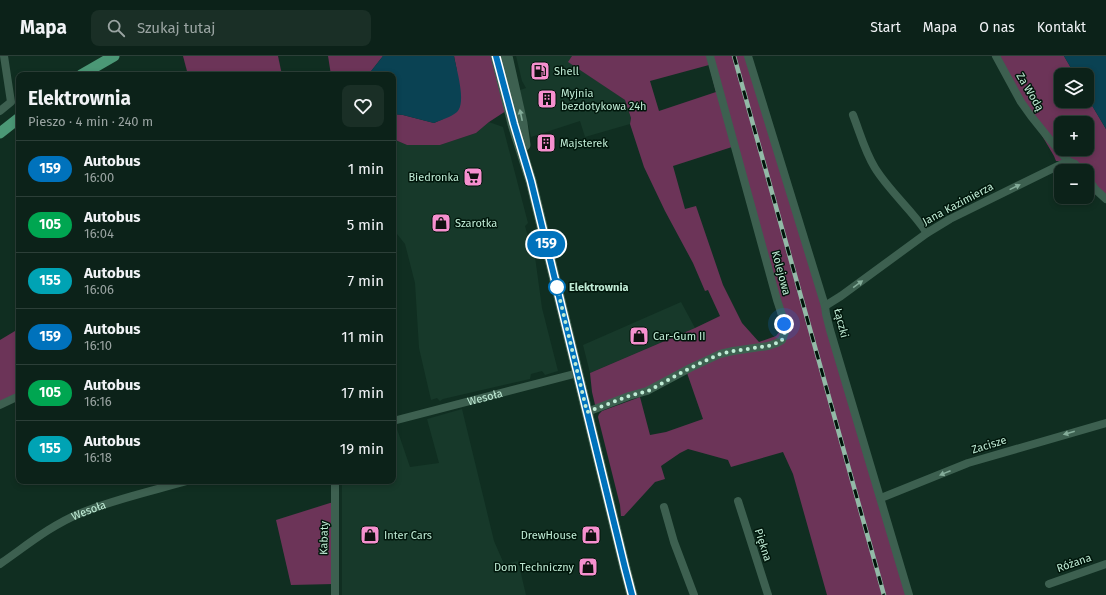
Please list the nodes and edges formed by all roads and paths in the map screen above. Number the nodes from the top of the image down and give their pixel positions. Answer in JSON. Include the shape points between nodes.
{"nodes":[{"id":1,"x":4,"y":56,"type":"edge"},
{"id":2,"x":114,"y":56,"type":"edge"},
{"id":3,"x":496,"y":56,"type":"edge"},
{"id":4,"x":507,"y":56,"type":"edge"},
{"id":5,"x":710,"y":56,"type":"edge"},
{"id":6,"x":748,"y":56,"type":"edge"},
{"id":7,"x":996,"y":56,"type":"edge"},
{"id":8,"x":86,"y":72,"type":"edge"},
{"id":9,"x":0,"y":110,"type":"edge"},
{"id":10,"x":853,"y":115,"type":"dead end"},
{"id":11,"x":16,"y":120,"type":"edge"},
{"id":12,"x":0,"y":133,"type":"edge"},
{"id":13,"x":1068,"y":161,"type":"junction"},
{"id":14,"x":1075,"y":164,"type":"edge"},
{"id":15,"x":527,"y":167,"type":"junction"},
{"id":16,"x":1094,"y":188,"type":"edge"},
{"id":17,"x":1106,"y":199,"type":"edge"},
{"id":18,"x":927,"y":233,"type":"junction"},
{"id":19,"x":825,"y":306,"type":"junction"},
{"id":20,"x":578,"y":373,"type":"junction"},
{"id":21,"x":16,"y":397,"type":"edge"},
{"id":22,"x":0,"y":405,"type":"edge"},
{"id":23,"x":587,"y":412,"type":"junction"},
{"id":24,"x":396,"y":420,"type":"edge"},
{"id":25,"x":1106,"y":423,"type":"edge"},
{"id":26,"x":167,"y":484,"type":"edge"},
{"id":27,"x":335,"y":484,"type":"edge"},
{"id":28,"x":881,"y":498,"type":"junction"},
{"id":29,"x":738,"y":501,"type":"dead end"},
{"id":30,"x":664,"y":507,"type":"dead end"},
{"id":31,"x":0,"y":564,"type":"edge"},
{"id":32,"x":1106,"y":564,"type":"edge"},
{"id":33,"x":1049,"y":584,"type":"dead end"},
{"id":34,"x":334,"y":595,"type":"edge"},
{"id":35,"x":632,"y":595,"type":"edge"},
{"id":36,"x":694,"y":595,"type":"edge"},
{"id":37,"x":768,"y":595,"type":"edge"},
{"id":38,"x":909,"y":595,"type":"edge"}],
"edges":[{"from":1,"to":9,"type":"street","via":[[12,102]]},
{"from":2,"to":8,"type":"main road"},
{"from":3,"to":15,"type":"street"},
{"from":15,"to":4,"type":"street","one_way":true,"via":[[522,122]]},
{"from":5,"to":23,"type":"street","name":"Kolejowa","via":[[785,332],[782,340],[777,343],[720,354],[648,391]]},
{"from":6,"to":19,"type":"street","name":"Łączki"},
{"from":7,"to":13,"type":"street","name":"Za Wodą","via":[[1021,102]]},
{"from":10,"to":18,"type":"street","via":[[875,168]]},
{"from":11,"to":12,"type":"main road"},
{"from":13,"to":14,"type":"street","name":"Za Wodą"},
{"from":18,"to":13,"type":"street","name":"Jana Kazimierza","one_way":true,"via":[[950,219]]},
{"from":15,"to":20,"type":"street"},
{"from":16,"to":17,"type":"street"},
{"from":19,"to":18,"type":"street","name":"Jana Kazimierza","one_way":true},
{"from":19,"to":28,"type":"street","name":"Łączki"},
{"from":20,"to":23,"type":"street"},
{"from":20,"to":24,"type":"street","name":"Wesoła"},
{"from":21,"to":22,"type":"street"},
{"from":23,"to":35,"type":"street"},
{"from":25,"to":28,"type":"street","name":"Zacisze","one_way":true,"via":[[968,463]]},
{"from":26,"to":31,"type":"street","name":"Wesoła","via":[[80,513],[46,532]]},
{"from":27,"to":34,"type":"street","name":"Kabaty"},
{"from":28,"to":38,"type":"street","name":"Łączki"},
{"from":29,"to":37,"type":"street","name":"Piękna"},
{"from":30,"to":36,"type":"street"},
{"from":32,"to":33,"type":"street","name":"Różana"}]}
